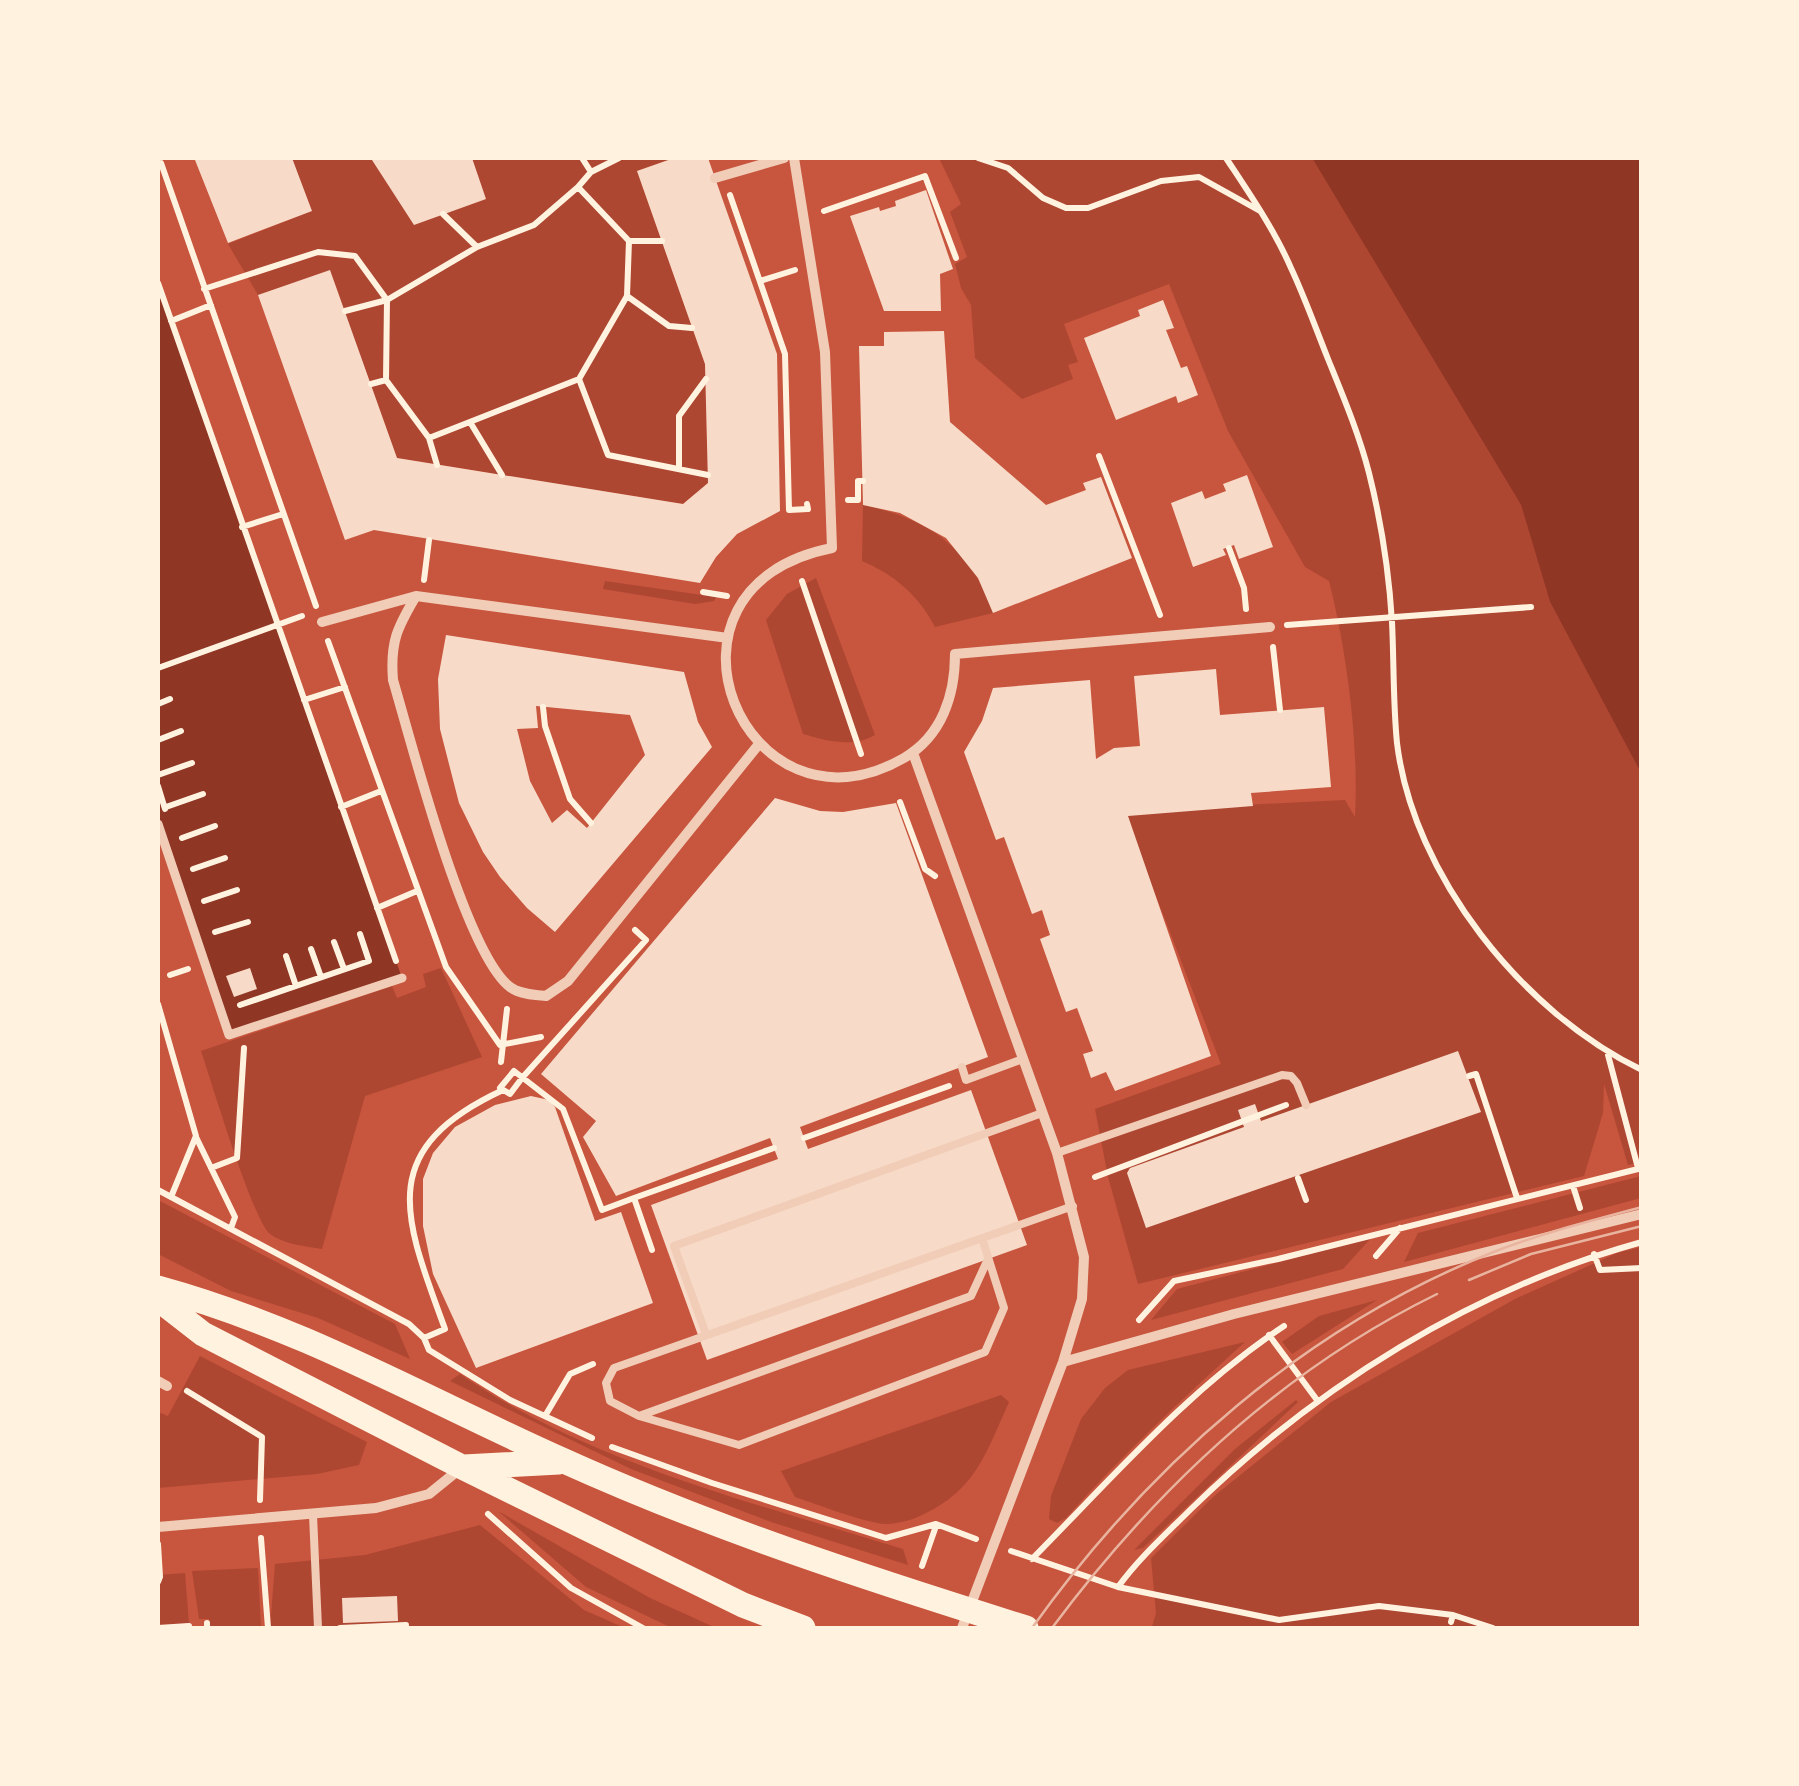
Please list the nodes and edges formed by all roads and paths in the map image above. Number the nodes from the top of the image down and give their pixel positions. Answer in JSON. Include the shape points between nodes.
{"nodes":[{"id":1,"x":582,"y":158,"type":"edge"},
{"id":2,"x":620,"y":158,"type":"edge"},
{"id":3,"x":784,"y":158,"type":"edge"},
{"id":4,"x":794,"y":158,"type":"edge"},
{"id":5,"x":978,"y":158,"type":"edge"},
{"id":6,"x":1226,"y":158,"type":"edge"},
{"id":7,"x":160,"y":163,"type":"dead end"},
{"id":8,"x":591,"y":172,"type":"junction"},
{"id":9,"x":719,"y":177,"type":"joint"},
{"id":10,"x":578,"y":187,"type":"junction"},
{"id":11,"x":1261,"y":212,"type":"junction"},
{"id":12,"x":443,"y":214,"type":"dead end"},
{"id":13,"x":804,"y":218,"type":"junction"},
{"id":14,"x":629,"y":241,"type":"junction"},
{"id":15,"x":662,"y":241,"type":"dead end"},
{"id":16,"x":477,"y":247,"type":"junction"},
{"id":17,"x":956,"y":258,"type":"dead end"},
{"id":18,"x":775,"y":275,"type":"dead end"},
{"id":19,"x":760,"y":281,"type":"junction"},
{"id":20,"x":158,"y":283,"type":"edge"},
{"id":21,"x":204,"y":289,"type":"junction"},
{"id":22,"x":627,"y":296,"type":"junction"},
{"id":23,"x":386,"y":300,"type":"junction"},
{"id":24,"x":211,"y":305,"type":"junction"},
{"id":25,"x":344,"y":311,"type":"dead end"},
{"id":26,"x":171,"y":322,"type":"junction"},
{"id":27,"x":692,"y":328,"type":"dead end"},
{"id":28,"x":706,"y":379,"type":"dead end"},
{"id":29,"x":386,"y":380,"type":"junction"},
{"id":30,"x":579,"y":380,"type":"junction"},
{"id":31,"x":371,"y":384,"type":"dead end"},
{"id":32,"x":470,"y":422,"type":"junction"},
{"id":33,"x":430,"y":438,"type":"junction"},
{"id":34,"x":1099,"y":456,"type":"dead end"},
{"id":35,"x":437,"y":465,"type":"dead end"},
{"id":36,"x":679,"y":469,"type":"junction"},
{"id":37,"x":502,"y":475,"type":"dead end"},
{"id":38,"x":708,"y":475,"type":"dead end"},
{"id":39,"x":863,"y":481,"type":"dead end"},
{"id":40,"x":858,"y":495,"type":"dead end"},
{"id":41,"x":808,"y":509,"type":"dead end"},
{"id":42,"x":283,"y":514,"type":"junction"},
{"id":43,"x":242,"y":527,"type":"junction"},
{"id":44,"x":429,"y":540,"type":"dead end"},
{"id":45,"x":1229,"y":548,"type":"dead end"},
{"id":46,"x":794,"y":558,"type":"junction"},
{"id":47,"x":419,"y":596,"type":"junction"},
{"id":48,"x":1531,"y":607,"type":"dead end"},
{"id":49,"x":320,"y":616,"type":"junction"},
{"id":50,"x":1391,"y":617,"type":"junction"},
{"id":51,"x":1270,"y":627,"type":"junction"},
{"id":52,"x":1249,"y":629,"type":"junction"},
{"id":53,"x":1162,"y":636,"type":"junction"},
{"id":54,"x":728,"y":638,"type":"junction"},
{"id":55,"x":158,"y":668,"type":"edge"},
{"id":56,"x":344,"y":687,"type":"junction"},
{"id":57,"x":170,"y":699,"type":"dead end"},
{"id":58,"x":304,"y":700,"type":"junction"},
{"id":59,"x":158,"y":704,"type":"edge"},
{"id":60,"x":544,"y":707,"type":"dead end"},
{"id":61,"x":1280,"y":710,"type":"dead end"},
{"id":62,"x":182,"y":731,"type":"dead end"},
{"id":63,"x":158,"y":740,"type":"edge"},
{"id":64,"x":759,"y":744,"type":"junction"},
{"id":65,"x":913,"y":753,"type":"junction"},
{"id":66,"x":192,"y":763,"type":"dead end"},
{"id":67,"x":867,"y":774,"type":"junction"},
{"id":68,"x":158,"y":775,"type":"edge"},
{"id":69,"x":381,"y":790,"type":"junction"},
{"id":70,"x":204,"y":794,"type":"dead end"},
{"id":71,"x":900,"y":802,"type":"dead end"},
{"id":72,"x":341,"y":807,"type":"junction"},
{"id":73,"x":165,"y":808,"type":"dead end"},
{"id":74,"x":591,"y":823,"type":"dead end"},
{"id":75,"x":158,"y":824,"type":"edge"},
{"id":76,"x":214,"y":826,"type":"dead end"},
{"id":77,"x":176,"y":840,"type":"dead end"},
{"id":78,"x":226,"y":858,"type":"dead end"},
{"id":79,"x":187,"y":871,"type":"dead end"},
{"id":80,"x":948,"y":885,"type":"dead end"},
{"id":81,"x":236,"y":890,"type":"dead end"},
{"id":82,"x":417,"y":892,"type":"junction"},
{"id":83,"x":198,"y":902,"type":"dead end"},
{"id":84,"x":377,"y":908,"type":"junction"},
{"id":85,"x":248,"y":922,"type":"dead end"},
{"id":86,"x":636,"y":930,"type":"dead end"},
{"id":87,"x":209,"y":934,"type":"dead end"},
{"id":88,"x":360,"y":934,"type":"dead end"},
{"id":89,"x":334,"y":942,"type":"dead end"},
{"id":90,"x":310,"y":949,"type":"dead end"},
{"id":91,"x":286,"y":956,"type":"dead end"},
{"id":92,"x":344,"y":969,"type":"junction"},
{"id":93,"x":321,"y":977,"type":"junction"},
{"id":94,"x":402,"y":978,"type":"joint"},
{"id":95,"x":296,"y":986,"type":"junction"},
{"id":96,"x":511,"y":988,"type":"junction"},
{"id":97,"x":158,"y":1004,"type":"edge"},
{"id":98,"x":234,"y":1007,"type":"dead end"},
{"id":99,"x":242,"y":1030,"type":"junction"},
{"id":100,"x":542,"y":1037,"type":"dead end"},
{"id":101,"x":500,"y":1045,"type":"junction"},
{"id":102,"x":1608,"y":1054,"type":"junction"},
{"id":103,"x":1024,"y":1058,"type":"junction"},
{"id":104,"x":501,"y":1062,"type":"dead end"},
{"id":105,"x":962,"y":1068,"type":"dead end"},
{"id":106,"x":1642,"y":1070,"type":"edge"},
{"id":107,"x":1469,"y":1076,"type":"dead end"},
{"id":108,"x":522,"y":1078,"type":"junction"},
{"id":109,"x":966,"y":1080,"type":"junction"},
{"id":110,"x":1306,"y":1105,"type":"dead end"},
{"id":111,"x":1289,"y":1111,"type":"dead end"},
{"id":112,"x":1042,"y":1113,"type":"junction"},
{"id":113,"x":196,"y":1136,"type":"junction"},
{"id":114,"x":804,"y":1138,"type":"dead end"},
{"id":115,"x":774,"y":1148,"type":"dead end"},
{"id":116,"x":1056,"y":1153,"type":"junction"},
{"id":117,"x":211,"y":1168,"type":"junction"},
{"id":118,"x":1640,"y":1168,"type":"edge"},
{"id":119,"x":1095,"y":1177,"type":"dead end"},
{"id":120,"x":1298,"y":1178,"type":"dead end"},
{"id":121,"x":158,"y":1190,"type":"edge"},
{"id":122,"x":171,"y":1197,"type":"junction"},
{"id":123,"x":634,"y":1198,"type":"junction"},
{"id":124,"x":1517,"y":1198,"type":"junction"},
{"id":125,"x":1306,"y":1200,"type":"dead end"},
{"id":126,"x":1072,"y":1206,"type":"junction"},
{"id":127,"x":1642,"y":1214,"type":"edge"},
{"id":128,"x":230,"y":1228,"type":"junction"},
{"id":129,"x":982,"y":1238,"type":"junction"},
{"id":130,"x":1642,"y":1242,"type":"edge"},
{"id":131,"x":654,"y":1254,"type":"dead end"},
{"id":132,"x":1595,"y":1255,"type":"junction"},
{"id":133,"x":988,"y":1258,"type":"junction"},
{"id":134,"x":1642,"y":1268,"type":"edge"},
{"id":135,"x":158,"y":1288,"type":"edge"},
{"id":136,"x":158,"y":1299,"type":"edge"},
{"id":137,"x":1298,"y":1316,"type":"dead end"},
{"id":138,"x":706,"y":1334,"type":"junction"},
{"id":139,"x":1269,"y":1336,"type":"junction"},
{"id":140,"x":424,"y":1338,"type":"junction"},
{"id":141,"x":1132,"y":1340,"type":"junction"},
{"id":142,"x":1064,"y":1362,"type":"junction"},
{"id":143,"x":162,"y":1383,"type":"edge"},
{"id":144,"x":1316,"y":1400,"type":"junction"},
{"id":145,"x":552,"y":1407,"type":"dead end"},
{"id":146,"x":545,"y":1416,"type":"junction"},
{"id":147,"x":639,"y":1416,"type":"junction"},
{"id":148,"x":564,"y":1461,"type":"junction"},
{"id":149,"x":462,"y":1467,"type":"junction"},
{"id":150,"x":440,"y":1482,"type":"junction"},
{"id":151,"x":313,"y":1516,"type":"junction"},
{"id":152,"x":259,"y":1520,"type":"junction"},
{"id":153,"x":936,"y":1524,"type":"dead end"},
{"id":154,"x":158,"y":1527,"type":"edge"},
{"id":155,"x":158,"y":1539,"type":"edge"},
{"id":156,"x":158,"y":1582,"type":"edge"},
{"id":157,"x":1118,"y":1587,"type":"junction"},
{"id":158,"x":622,"y":1620,"type":"junction"},
{"id":159,"x":971,"y":1623,"type":"edge"},
{"id":160,"x":406,"y":1625,"type":"dead end"},
{"id":161,"x":189,"y":1626,"type":"dead end"},
{"id":162,"x":158,"y":1628,"type":"edge"},
{"id":163,"x":268,"y":1628,"type":"edge"},
{"id":164,"x":318,"y":1628,"type":"edge"},
{"id":165,"x":340,"y":1628,"type":"edge"},
{"id":166,"x":619,"y":1628,"type":"edge"},
{"id":167,"x":643,"y":1628,"type":"edge"},
{"id":168,"x":802,"y":1628,"type":"edge"},
{"id":169,"x":1026,"y":1628,"type":"edge"},
{"id":170,"x":1494,"y":1628,"type":"edge"}],
"edges":[{"from":1,"to":8,"type":"path"},
{"from":2,"to":8,"type":"path"},
{"from":3,"to":9,"type":"street"},
{"from":4,"to":13,"type":"street"},
{"from":5,"to":11,"type":"path","via":[[1008,168],[1066,208],[1088,208],[1161,180],[1199,177]]},
{"from":6,"to":11,"type":"path"},
{"from":7,"to":21,"type":"path"},
{"from":8,"to":10,"type":"path"},
{"from":9,"to":19,"type":"path"},
{"from":10,"to":14,"type":"path"},
{"from":10,"to":16,"type":"path","via":[[534,224]]},
{"from":11,"to":50,"type":"path","via":[[1290,266],[1368,469]]},
{"from":12,"to":16,"type":"path"},
{"from":13,"to":17,"type":"path","via":[[925,176]]},
{"from":13,"to":46,"type":"street","via":[[825,352],[832,548]]},
{"from":14,"to":15,"type":"path"},
{"from":14,"to":22,"type":"path"},
{"from":16,"to":23,"type":"path"},
{"from":18,"to":19,"type":"path"},
{"from":19,"to":41,"type":"path","via":[[786,354],[781,370],[789,510]]},
{"from":20,"to":26,"type":"path"},
{"from":21,"to":23,"type":"path","via":[[318,252],[355,256]]},
{"from":21,"to":24,"type":"path"},
{"from":22,"to":27,"type":"path","via":[[670,326]]},
{"from":22,"to":30,"type":"path"},
{"from":23,"to":25,"type":"path"},
{"from":23,"to":29,"type":"path"},
{"from":24,"to":26,"type":"path"},
{"from":24,"to":42,"type":"path"},
{"from":26,"to":43,"type":"path"},
{"from":28,"to":36,"type":"path","via":[[679,416]]},
{"from":29,"to":31,"type":"path"},
{"from":29,"to":33,"type":"path"},
{"from":30,"to":32,"type":"path"},
{"from":30,"to":36,"type":"path","via":[[608,455]]},
{"from":32,"to":33,"type":"path"},
{"from":32,"to":37,"type":"path"},
{"from":33,"to":35,"type":"path"},
{"from":34,"to":53,"type":"path","via":[[1160,610]]},
{"from":36,"to":38,"type":"path"},
{"from":39,"to":40,"type":"path"},
{"from":42,"to":43,"type":"path"},
{"from":42,"to":49,"type":"path"},
{"from":43,"to":58,"type":"path"},
{"from":44,"to":47,"type":"path"},
{"from":45,"to":52,"type":"path"},
{"from":46,"to":54,"type":"street","via":[[742,598]]},
{"from":46,"to":67,"type":"path"},
{"from":47,"to":49,"type":"street"},
{"from":47,"to":54,"type":"street"},
{"from":47,"to":96,"type":"street","via":[[390,650],[393,680],[458,891],[490,964]]},
{"from":48,"to":50,"type":"path"},
{"from":49,"to":55,"type":"path"},
{"from":49,"to":56,"type":"path"},
{"from":50,"to":51,"type":"path"},
{"from":50,"to":102,"type":"path","via":[[1398,743],[1427,845],[1463,911],[1497,955]]},
{"from":51,"to":52,"type":"street"},
{"from":51,"to":61,"type":"path"},
{"from":52,"to":53,"type":"street"},
{"from":53,"to":65,"type":"street","via":[[956,654],[948,706]]},
{"from":54,"to":64,"type":"street","via":[[732,699]]},
{"from":56,"to":58,"type":"path"},
{"from":56,"to":69,"type":"path"},
{"from":57,"to":59,"type":"path"},
{"from":58,"to":72,"type":"path"},
{"from":60,"to":74,"type":"path","via":[[570,799]]},
{"from":62,"to":63,"type":"path"},
{"from":64,"to":67,"type":"street","via":[[818,776]]},
{"from":64,"to":96,"type":"street","via":[[568,980],[546,996]]},
{"from":65,"to":67,"type":"street"},
{"from":65,"to":103,"type":"street"},
{"from":66,"to":68,"type":"path"},
{"from":69,"to":72,"type":"path"},
{"from":69,"to":82,"type":"path"},
{"from":70,"to":73,"type":"path"},
{"from":71,"to":80,"type":"path","via":[[925,868]]},
{"from":72,"to":84,"type":"path"},
{"from":75,"to":99,"type":"street","via":[[229,1034]]},
{"from":76,"to":77,"type":"path"},
{"from":78,"to":79,"type":"path"},
{"from":81,"to":83,"type":"path"},
{"from":82,"to":84,"type":"path"},
{"from":82,"to":101,"type":"path","via":[[446,967]]},
{"from":84,"to":94,"type":"path"},
{"from":85,"to":87,"type":"path"},
{"from":86,"to":108,"type":"path","via":[[646,940]]},
{"from":88,"to":92,"type":"path","via":[[369,960]]},
{"from":89,"to":92,"type":"path"},
{"from":90,"to":93,"type":"path"},
{"from":91,"to":95,"type":"path"},
{"from":92,"to":93,"type":"path"},
{"from":93,"to":95,"type":"path"},
{"from":94,"to":99,"type":"street"},
{"from":95,"to":98,"type":"path"},
{"from":96,"to":101,"type":"path"},
{"from":97,"to":113,"type":"path"},
{"from":99,"to":117,"type":"path","via":[[237,1158]]},
{"from":100,"to":101,"type":"path"},
{"from":101,"to":104,"type":"path"},
{"from":102,"to":106,"type":"path"},
{"from":102,"to":118,"type":"path"},
{"from":103,"to":109,"type":"lane"},
{"from":103,"to":112,"type":"street"},
{"from":105,"to":109,"type":"lane"},
{"from":107,"to":124,"type":"path","via":[[1476,1074]]},
{"from":108,"to":123,"type":"path","via":[[563,1109],[602,1210]]},
{"from":108,"to":140,"type":"path","via":[[514,1072],[504,1090],[458,1114],[417,1157],[411,1218],[445,1329]]},
{"from":109,"to":114,"type":"path"},
{"from":110,"to":116,"type":"lane","via":[[1297,1082],[1282,1075]]},
{"from":111,"to":119,"type":"path","via":[[1287,1105]]},
{"from":112,"to":116,"type":"street"},
{"from":112,"to":138,"type":"lane","via":[[674,1246]]},
{"from":113,"to":117,"type":"path"},
{"from":113,"to":122,"type":"path"},
{"from":115,"to":123,"type":"path"},
{"from":116,"to":126,"type":"street"},
{"from":117,"to":128,"type":"path","via":[[235,1217]]},
{"from":118,"to":124,"type":"path"},
{"from":120,"to":125,"type":"path"},
{"from":121,"to":122,"type":"path"},
{"from":122,"to":128,"type":"path"},
{"from":123,"to":131,"type":"path"},
{"from":124,"to":141,"type":"path","via":[[1174,1281],[1141,1316]]},
{"from":126,"to":129,"type":"lane"},
{"from":126,"to":142,"type":"street","via":[[1084,1258],[1082,1299]]},
{"from":127,"to":141,"type":"street"},
{"from":128,"to":140,"type":"path"},
{"from":129,"to":133,"type":"lane"},
{"from":129,"to":138,"type":"lane"},
{"from":130,"to":132,"type":"path"},
{"from":132,"to":134,"type":"path","via":[[1600,1270]]},
{"from":132,"to":144,"type":"path","via":[[1418,1338]]},
{"from":133,"to":147,"type":"lane","via":[[971,1296]]},
{"from":133,"to":147,"type":"lane","via":[[1004,1308],[985,1352],[739,1445]]},
{"from":135,"to":148,"type":"main road","via":[[222,1305],[338,1352]]},
{"from":136,"to":149,"type":"main road","via":[[203,1334]]},
{"from":137,"to":139,"type":"path"},
{"from":138,"to":147,"type":"lane","via":[[614,1368],[606,1383],[610,1401]]},
{"from":139,"to":144,"type":"path"},
{"from":139,"to":157,"type":"path","via":[[1187,1402],[1032,1559]]},
{"from":140,"to":146,"type":"path","via":[[429,1350]]},
{"from":141,"to":142,"type":"street"},
{"from":142,"to":159,"type":"street","via":[[1002,1519]]},
{"from":143,"to":152,"type":"path","via":[[193,1392],[262,1437]]},
{"from":144,"to":157,"type":"path","via":[[1224,1478]]},
{"from":145,"to":146,"type":"path"},
{"from":146,"to":153,"type":"path","via":[[678,1471],[886,1538]]},
{"from":148,"to":149,"type":"main road"},
{"from":148,"to":159,"type":"main road"},
{"from":149,"to":150,"type":"street"},
{"from":149,"to":168,"type":"main road"},
{"from":150,"to":151,"type":"street","via":[[429,1494]]},
{"from":150,"to":158,"type":"path","via":[[571,1588]]},
{"from":151,"to":152,"type":"street"},
{"from":151,"to":164,"type":"lane"},
{"from":152,"to":154,"type":"street"},
{"from":152,"to":163,"type":"path"},
{"from":155,"to":156,"type":"path"},
{"from":157,"to":170,"type":"path","via":[[1279,1620],[1379,1606]]},
{"from":158,"to":166,"type":"path"},
{"from":158,"to":167,"type":"path"},
{"from":159,"to":169,"type":"main road"},
{"from":160,"to":165,"type":"path"},
{"from":161,"to":162,"type":"path"}]}
